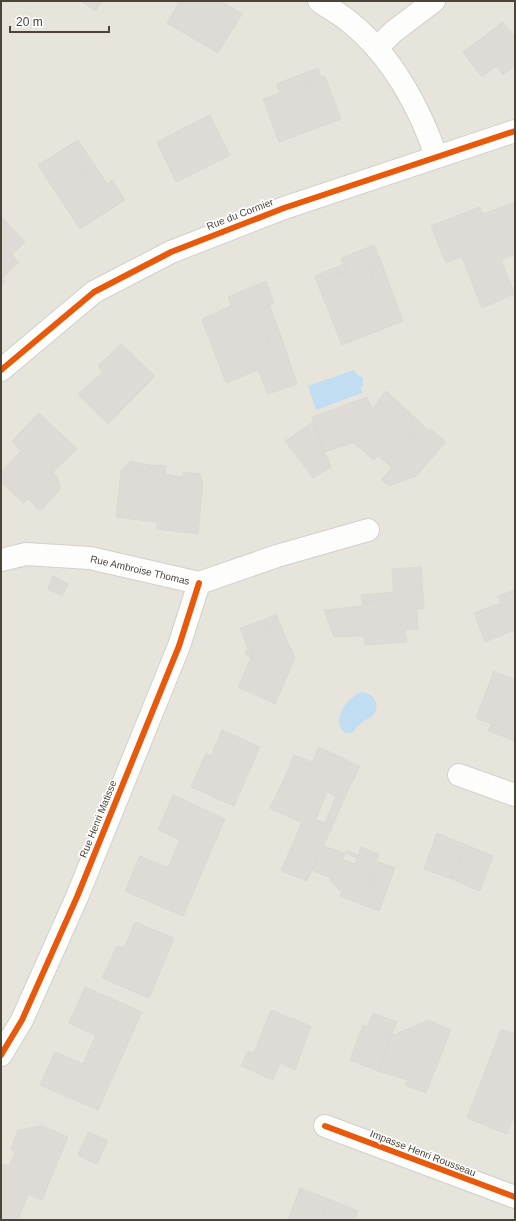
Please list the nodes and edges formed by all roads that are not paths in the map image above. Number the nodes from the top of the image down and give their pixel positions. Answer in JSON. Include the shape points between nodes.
{"nodes":[{"id":1,"x":319,"y":1,"type":"edge"},
{"id":2,"x":434,"y":1,"type":"edge"},
{"id":3,"x":377,"y":48,"type":"junction"},
{"id":4,"x":515,"y":131,"type":"edge"},
{"id":5,"x":436,"y":156,"type":"junction"},
{"id":6,"x":1,"y":370,"type":"edge"},
{"id":7,"x":368,"y":530,"type":"dead end"},
{"id":8,"x":1,"y":560,"type":"edge"},
{"id":9,"x":199,"y":583,"type":"junction"},
{"id":10,"x":459,"y":775,"type":"dead end"},
{"id":11,"x":515,"y":795,"type":"edge"},
{"id":12,"x":1,"y":1055,"type":"edge"},
{"id":13,"x":325,"y":1126,"type":"dead end"},
{"id":14,"x":515,"y":1197,"type":"edge"}],
"edges":[{"from":1,"to":3,"type":"street","via":[[352,24]]},
{"from":2,"to":3,"type":"street","via":[[393,32]]},
{"from":3,"to":5,"type":"street","via":[[401,80]]},
{"from":4,"to":5,"type":"street","name":"Rue du Cormier"},
{"from":5,"to":6,"type":"street","name":"Rue du Cormier","via":[[284,208],[171,252],[94,292]]},
{"from":7,"to":9,"type":"street","name":"Rue Ambroise Thomas","via":[[277,556]]},
{"from":8,"to":9,"type":"street","name":"Rue Ambroise Thomas","via":[[26,554],[90,558]]},
{"from":9,"to":12,"type":"street","name":"Rue Henri Matisse","via":[[179,646],[77,897],[22,1020]]},
{"from":10,"to":11,"type":"street"},
{"from":13,"to":14,"type":"street","name":"Impasse Henri Rousseau"}]}
